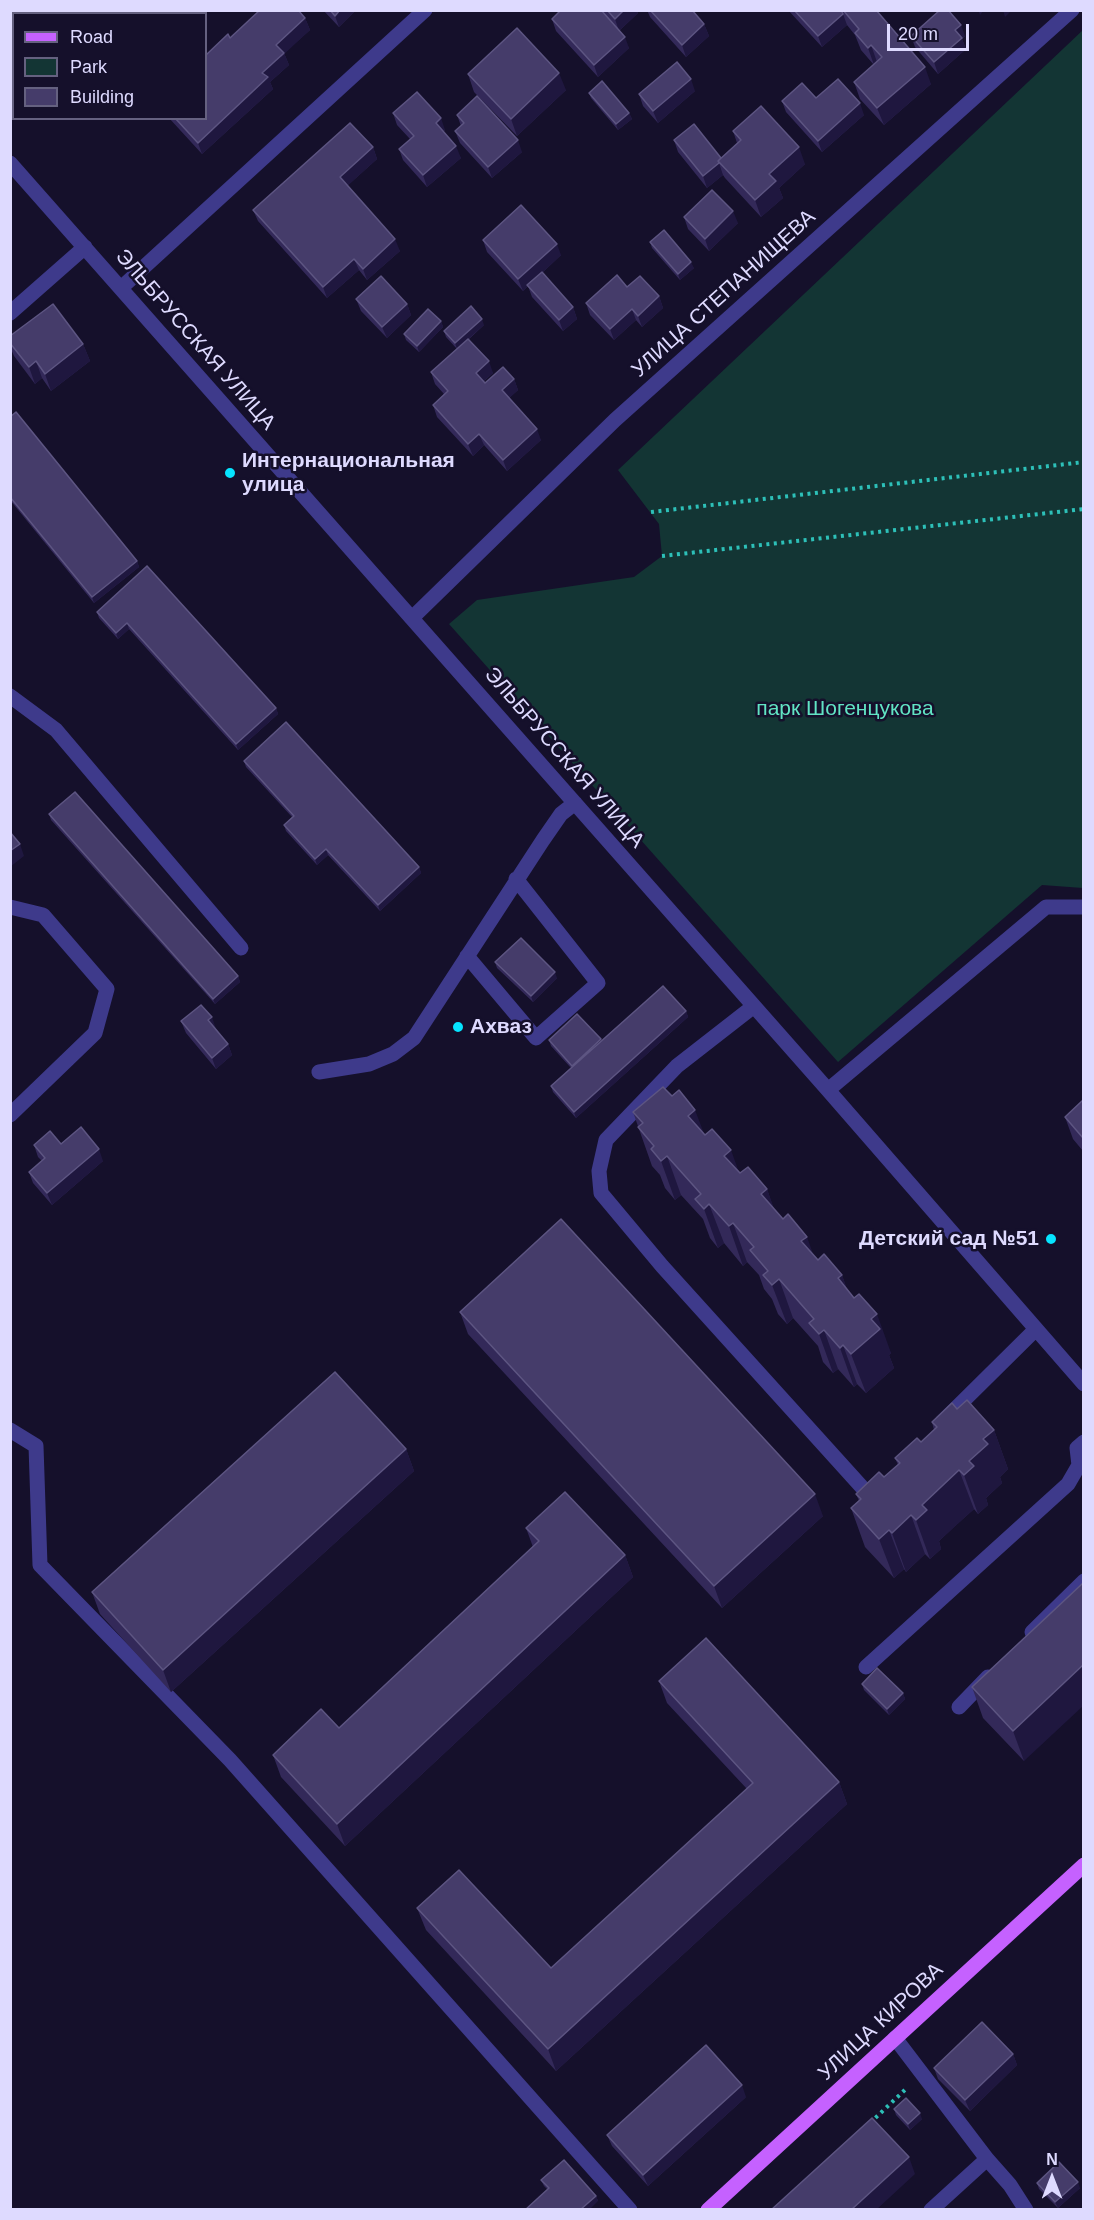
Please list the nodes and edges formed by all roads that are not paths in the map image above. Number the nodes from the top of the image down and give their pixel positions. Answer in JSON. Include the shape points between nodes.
{"nodes":[{"id":1,"x":425,"y":10,"type":"edge"},
{"id":2,"x":1072,"y":10,"type":"edge"},
{"id":3,"x":10,"y":162,"type":"edge"},
{"id":4,"x":85,"y":247,"type":"junction"},
{"id":5,"x":121,"y":288,"type":"junction"},
{"id":6,"x":10,"y":313,"type":"edge"},
{"id":7,"x":412,"y":618,"type":"junction"},
{"id":8,"x":10,"y":696,"type":"edge"},
{"id":9,"x":575,"y":803,"type":"junction"},
{"id":10,"x":516,"y":879,"type":"junction"},
{"id":11,"x":10,"y":907,"type":"edge"},
{"id":12,"x":1083,"y":907,"type":"edge"},
{"id":13,"x":241,"y":948,"type":"dead end"},
{"id":14,"x":467,"y":956,"type":"junction"},
{"id":15,"x":754,"y":1006,"type":"junction"},
{"id":16,"x":319,"y":1072,"type":"dead end"},
{"id":17,"x":828,"y":1090,"type":"junction"},
{"id":18,"x":10,"y":1115,"type":"edge"},
{"id":19,"x":1036,"y":1329,"type":"junction"},
{"id":20,"x":1083,"y":1384,"type":"edge"},
{"id":21,"x":936,"y":1429,"type":"edge"},
{"id":22,"x":10,"y":1430,"type":"edge"},
{"id":23,"x":1083,"y":1442,"type":"edge"},
{"id":24,"x":885,"y":1478,"type":"edge"},
{"id":25,"x":1083,"y":1581,"type":"edge"},
{"id":26,"x":1024,"y":1640,"type":"edge"},
{"id":27,"x":999,"y":1665,"type":"edge"},
{"id":28,"x":866,"y":1667,"type":"dead end"},
{"id":29,"x":958,"y":1707,"type":"dead end"},
{"id":30,"x":1083,"y":1865,"type":"edge"},
{"id":31,"x":895,"y":2038,"type":"junction"},
{"id":32,"x":987,"y":2159,"type":"junction"},
{"id":33,"x":630,"y":2210,"type":"edge"},
{"id":34,"x":708,"y":2210,"type":"edge"},
{"id":35,"x":931,"y":2210,"type":"edge"},
{"id":36,"x":1026,"y":2210,"type":"edge"}],
"edges":[{"from":1,"to":5,"type":"street"},
{"from":2,"to":7,"type":"street","name":"УЛИЦА СТЕПАНИЩЕВА","via":[[615,420]]},
{"from":3,"to":4,"type":"street","name":"ЭЛЬБРУССКАЯ УЛИЦА"},
{"from":4,"to":5,"type":"street","name":"ЭЛЬБРУССКАЯ УЛИЦА"},
{"from":4,"to":6,"type":"street"},
{"from":5,"to":7,"type":"street","name":"ЭЛЬБРУССКАЯ УЛИЦА"},
{"from":7,"to":9,"type":"street","name":"ЭЛЬБРУССКАЯ УЛИЦА"},
{"from":8,"to":13,"type":"street","via":[[56,730]]},
{"from":9,"to":10,"type":"street","via":[[561,814]]},
{"from":9,"to":15,"type":"street","name":"ЭЛЬБРУССКАЯ УЛИЦА"},
{"from":10,"to":14,"type":"street"},
{"from":10,"to":14,"type":"street","via":[[598,983],[536,1038]]},
{"from":11,"to":18,"type":"street","via":[[43,915],[107,989],[95,1033]]},
{"from":12,"to":17,"type":"street","via":[[1046,908]]},
{"from":14,"to":16,"type":"street","via":[[414,1038],[393,1054],[369,1064]]},
{"from":15,"to":17,"type":"street","name":"ЭЛЬБРУССКАЯ УЛИЦА"},
{"from":15,"to":24,"type":"street","via":[[677,1066],[606,1140],[599,1171],[601,1193],[868,1495]]},
{"from":17,"to":19,"type":"street","name":"ЭЛЬБРУССКАЯ УЛИЦА"},
{"from":19,"to":20,"type":"street","name":"ЭЛЬБРУССКАЯ УЛИЦА"},
{"from":19,"to":21,"type":"street"},
{"from":22,"to":33,"type":"street","via":[[36,1446],[40,1565],[230,1760]]},
{"from":23,"to":28,"type":"street","via":[[1077,1448],[1079,1465],[1068,1484]]},
{"from":25,"to":26,"type":"street"},
{"from":27,"to":29,"type":"street"},
{"from":30,"to":31,"type":"main road","name":"УЛИЦА КИРОВА"},
{"from":31,"to":32,"type":"street"},
{"from":31,"to":34,"type":"main road","name":"УЛИЦА КИРОВА"},
{"from":32,"to":35,"type":"street"},
{"from":32,"to":36,"type":"street"}]}
